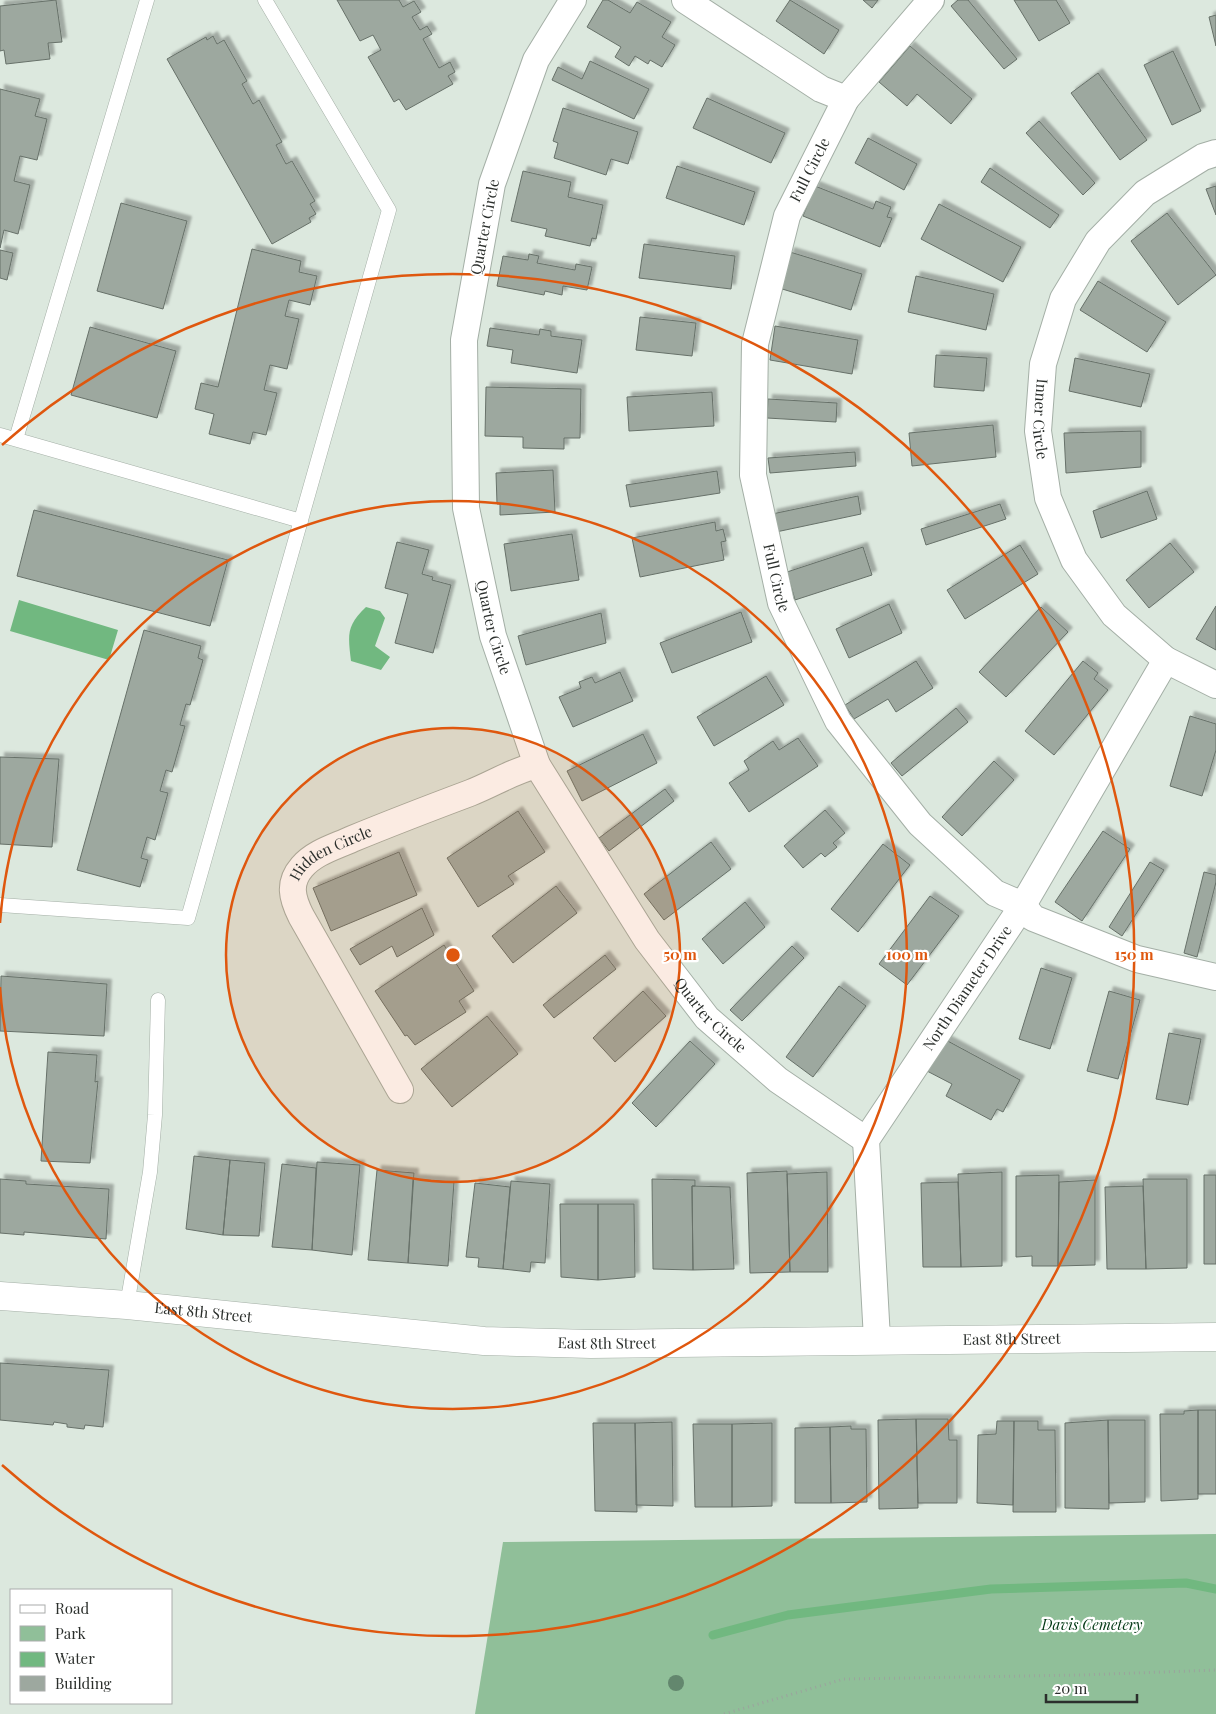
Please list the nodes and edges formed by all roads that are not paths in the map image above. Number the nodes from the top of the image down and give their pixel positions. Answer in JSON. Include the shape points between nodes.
{"nodes":[{"id":1,"x":147,"y":0,"type":"edge"},
{"id":2,"x":265,"y":0,"type":"edge"},
{"id":3,"x":573,"y":0,"type":"edge"},
{"id":4,"x":685,"y":0,"type":"edge"},
{"id":5,"x":931,"y":0,"type":"edge"},
{"id":6,"x":846,"y":100,"type":"junction"},
{"id":7,"x":1216,"y":153,"type":"edge"},
{"id":8,"x":0,"y":435,"type":"edge"},
{"id":9,"x":16,"y":439,"type":"junction"},
{"id":10,"x":300,"y":521,"type":"junction"},
{"id":11,"x":1166,"y":660,"type":"junction"},
{"id":12,"x":1216,"y":685,"type":"edge"},
{"id":13,"x":537,"y":766,"type":"junction"},
{"id":14,"x":0,"y":904,"type":"edge"},
{"id":15,"x":1023,"y":905,"type":"junction"},
{"id":16,"x":1216,"y":977,"type":"edge"},
{"id":17,"x":158,"y":1000,"type":"dead end"},
{"id":18,"x":400,"y":1090,"type":"dead end"},
{"id":19,"x":866,"y":1140,"type":"junction"},
{"id":20,"x":0,"y":1296,"type":"edge"},
{"id":21,"x":127,"y":1305,"type":"junction"},
{"id":22,"x":1216,"y":1337,"type":"edge"},
{"id":23,"x":876,"y":1339,"type":"junction"}],
"edges":[{"from":1,"to":9,"type":"lane"},
{"from":2,"to":10,"type":"lane","via":[[389,210]]},
{"from":3,"to":13,"type":"street","name":"Quarter Circle","via":[[536,60],[492,184],[464,340],[466,508],[493,636]]},
{"from":4,"to":6,"type":"street","via":[[821,89]]},
{"from":5,"to":6,"type":"street","name":"Full Circle"},
{"from":6,"to":15,"type":"street","name":"Full Circle","via":[[786,216],[755,344],[753,475],[781,603],[838,721],[920,824],[994,893]]},
{"from":7,"to":11,"type":"street","name":"Inner Circle","via":[[1203,157],[1146,193],[1098,241],[1063,299],[1043,364],[1038,431],[1048,498],[1074,560],[1108,607]]},
{"from":8,"to":9,"type":"lane"},
{"from":9,"to":10,"type":"lane"},
{"from":10,"to":14,"type":"lane","via":[[188,918]]},
{"from":11,"to":12,"type":"street","name":"Inner Circle"},
{"from":11,"to":15,"type":"street","name":"North Diameter Drive"},
{"from":13,"to":18,"type":"street","name":"Hidden Circle","via":[[521,769],[471,793],[416,812],[318,854],[302,866],[294,879],[292,898],[300,916]]},
{"from":13,"to":19,"type":"street","name":"Quarter Circle","via":[[647,940],[707,1018],[778,1080]]},
{"from":15,"to":16,"type":"street","name":"Full Circle","via":[[1033,918],[1137,959]]},
{"from":15,"to":19,"type":"street","name":"North Diameter Drive"},
{"from":17,"to":21,"type":"lane","via":[[150,1172]]},
{"from":19,"to":23,"type":"street"},
{"from":20,"to":21,"type":"street","name":"East 8th Street"},
{"from":21,"to":23,"type":"street","name":"East 8th Street","via":[[484,1341],[591,1344]]},
{"from":22,"to":23,"type":"street","name":"East 8th Street"}]}
